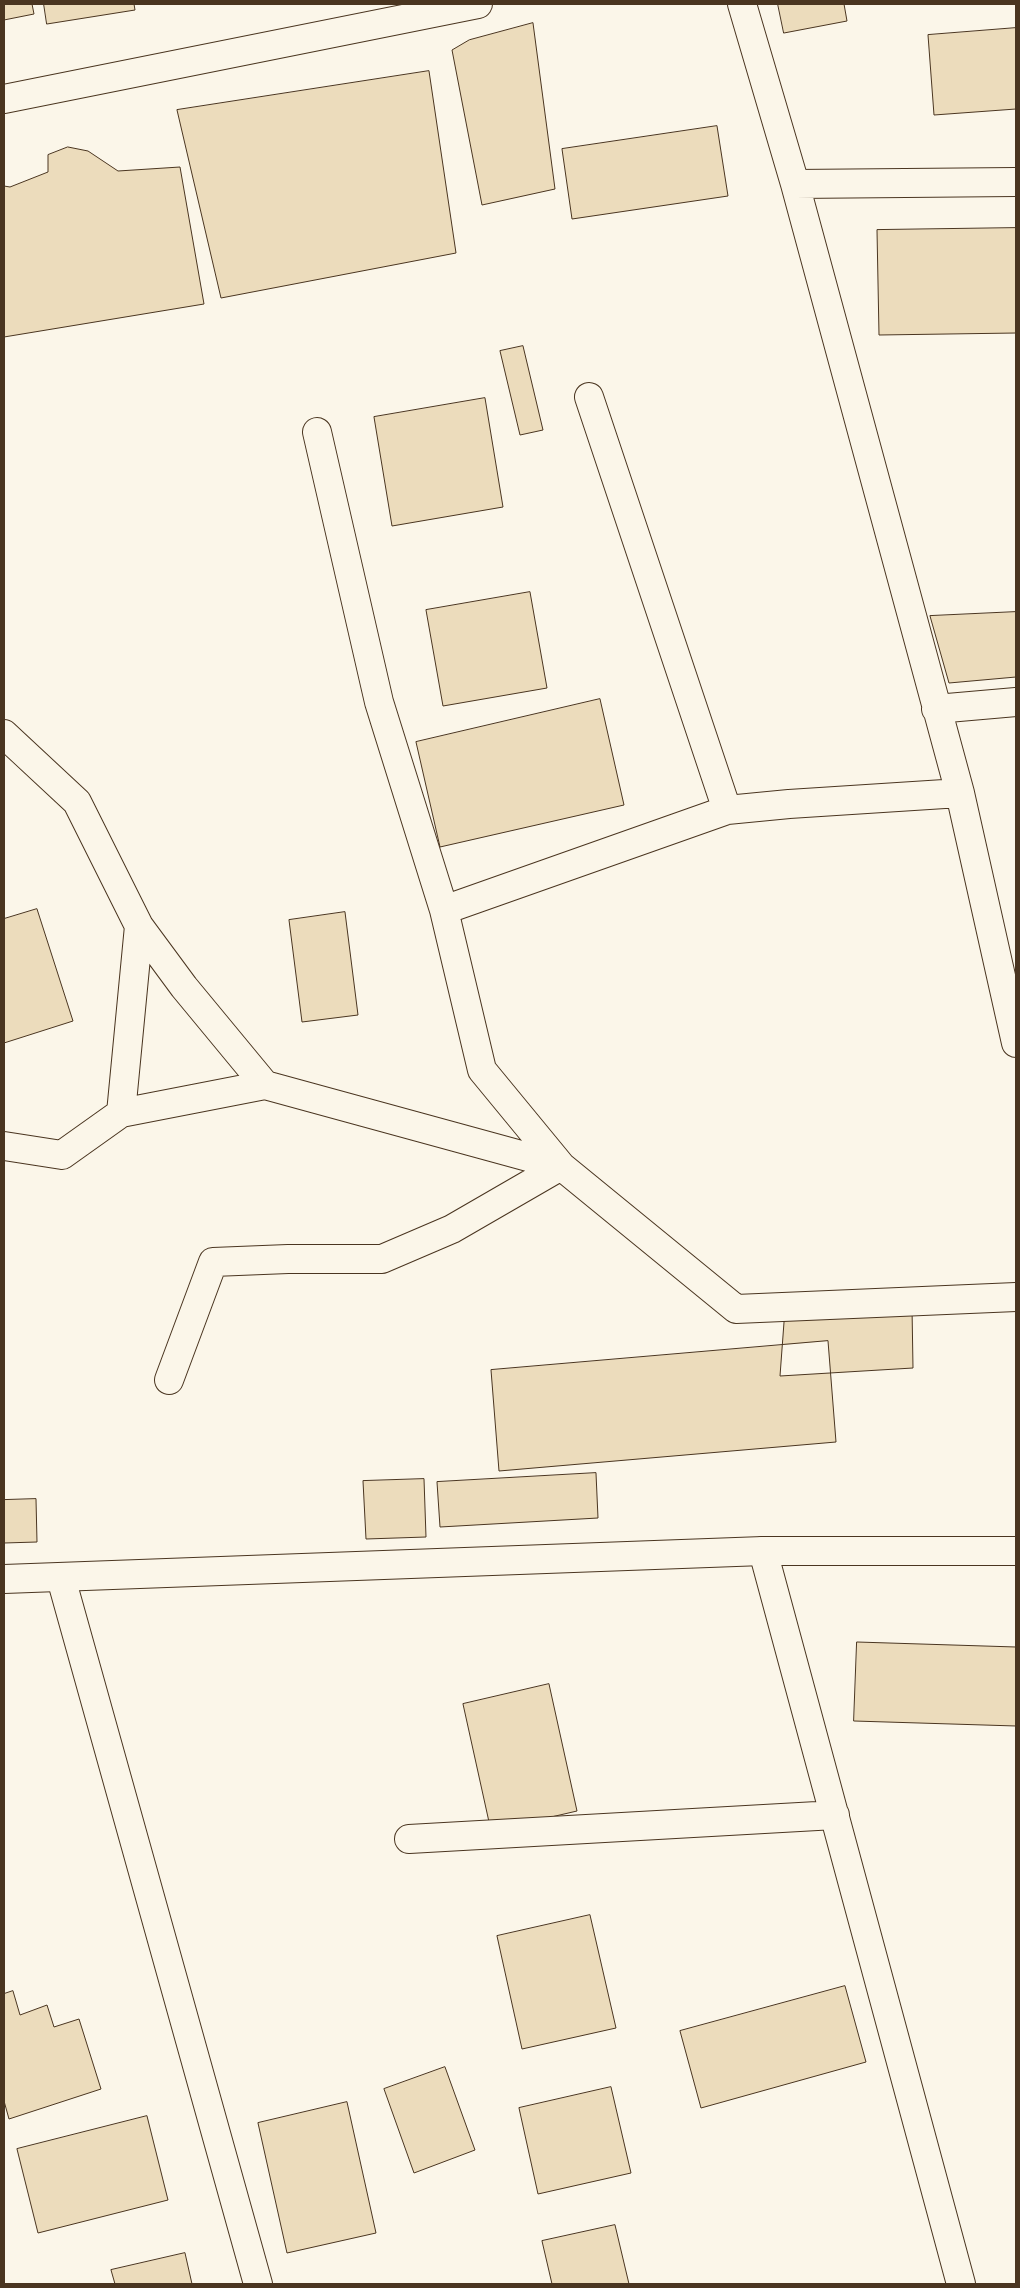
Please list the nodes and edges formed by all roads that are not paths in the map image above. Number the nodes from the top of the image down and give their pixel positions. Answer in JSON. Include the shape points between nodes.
{"nodes":[{"id":1,"x":478,"y":4,"type":"edge"},
{"id":2,"x":742,"y":4,"type":"edge"},
{"id":3,"x":4,"y":99,"type":"edge"},
{"id":4,"x":1016,"y":182,"type":"edge"},
{"id":5,"x":795,"y":184,"type":"junction"},
{"id":6,"x":589,"y":397,"type":"dead end"},
{"id":7,"x":317,"y":432,"type":"dead end"},
{"id":8,"x":1016,"y":702,"type":"edge"},
{"id":9,"x":936,"y":709,"type":"junction"},
{"id":10,"x":4,"y":734,"type":"edge"},
{"id":11,"x":960,"y":793,"type":"junction"},
{"id":12,"x":728,"y":810,"type":"junction"},
{"id":13,"x":444,"y":910,"type":"junction"},
{"id":14,"x":139,"y":926,"type":"junction"},
{"id":15,"x":1016,"y":1043,"type":"edge"},
{"id":16,"x":266,"y":1085,"type":"junction"},
{"id":17,"x":121,"y":1113,"type":"junction"},
{"id":18,"x":4,"y":1146,"type":"edge"},
{"id":19,"x":561,"y":1166,"type":"junction"},
{"id":20,"x":1016,"y":1297,"type":"edge"},
{"id":21,"x":169,"y":1380,"type":"dead end"},
{"id":22,"x":763,"y":1551,"type":"junction"},
{"id":23,"x":1016,"y":1551,"type":"edge"},
{"id":24,"x":61,"y":1578,"type":"junction"},
{"id":25,"x":4,"y":1579,"type":"edge"},
{"id":26,"x":835,"y":1816,"type":"junction"},
{"id":27,"x":409,"y":1838,"type":"dead end"},
{"id":28,"x":258,"y":2284,"type":"edge"},
{"id":29,"x":961,"y":2284,"type":"edge"}],
"edges":[{"from":1,"to":3,"type":"street"},
{"from":2,"to":5,"type":"street"},
{"from":4,"to":5,"type":"street"},
{"from":5,"to":9,"type":"street"},
{"from":6,"to":12,"type":"street"},
{"from":7,"to":13,"type":"street","via":[[379,702]]},
{"from":8,"to":9,"type":"street"},
{"from":9,"to":11,"type":"street"},
{"from":10,"to":14,"type":"street","via":[[77,802]]},
{"from":11,"to":12,"type":"street"},
{"from":11,"to":15,"type":"street"},
{"from":12,"to":13,"type":"street"},
{"from":13,"to":19,"type":"street","via":[[482,1070]]},
{"from":14,"to":16,"type":"street","via":[[184,987]]},
{"from":14,"to":17,"type":"street"},
{"from":16,"to":17,"type":"street"},
{"from":16,"to":19,"type":"street"},
{"from":17,"to":18,"type":"street","via":[[62,1155]]},
{"from":19,"to":20,"type":"street","via":[[736,1308]]},
{"from":19,"to":21,"type":"street","via":[[452,1229],[382,1259],[213,1262]]},
{"from":22,"to":23,"type":"street"},
{"from":22,"to":24,"type":"street"},
{"from":22,"to":26,"type":"street"},
{"from":24,"to":25,"type":"street"},
{"from":24,"to":28,"type":"street"},
{"from":26,"to":27,"type":"street"},
{"from":26,"to":29,"type":"street"}]}
